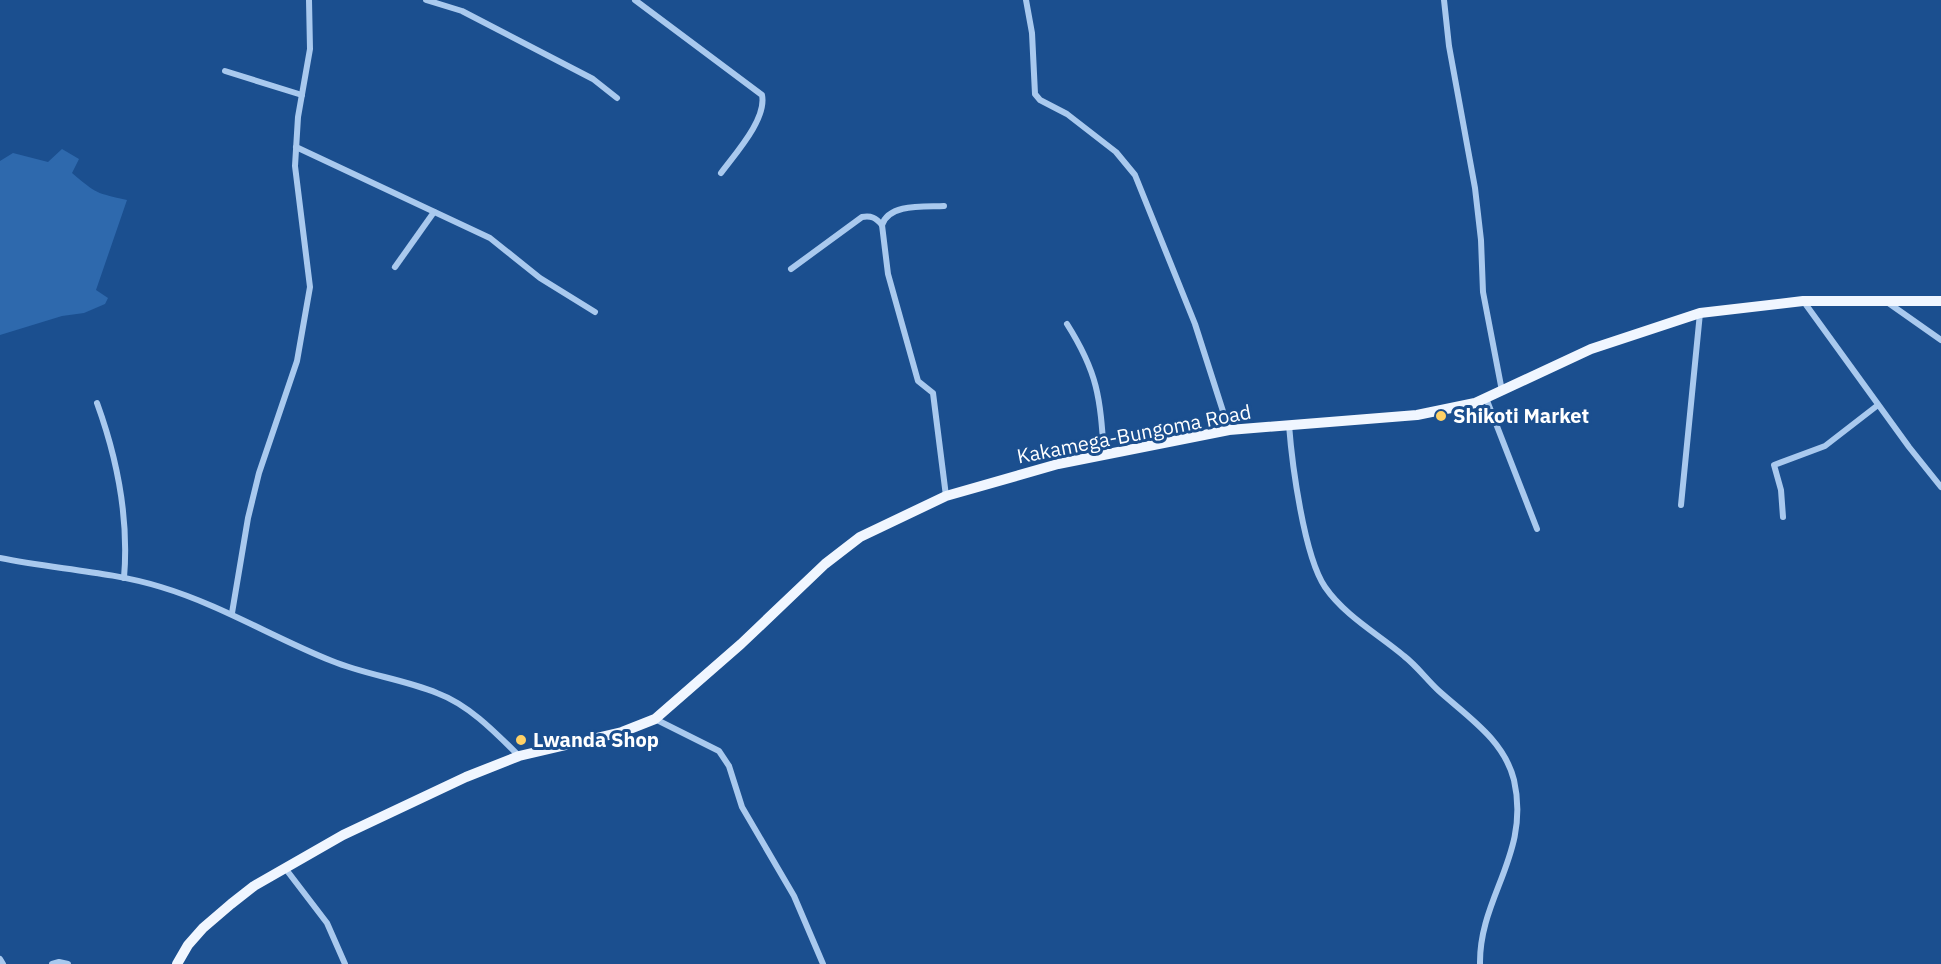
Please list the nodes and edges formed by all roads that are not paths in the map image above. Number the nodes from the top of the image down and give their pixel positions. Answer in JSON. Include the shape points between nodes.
{"nodes":[{"id":1,"x":309,"y":0,"type":"edge"},
{"id":2,"x":426,"y":0,"type":"edge"},
{"id":3,"x":635,"y":0,"type":"edge"},
{"id":4,"x":1026,"y":0,"type":"edge"},
{"id":5,"x":1444,"y":0,"type":"edge"},
{"id":6,"x":225,"y":71,"type":"dead end"},
{"id":7,"x":302,"y":95,"type":"junction"},
{"id":8,"x":617,"y":98,"type":"dead end"},
{"id":9,"x":296,"y":147,"type":"junction"},
{"id":10,"x":721,"y":173,"type":"dead end"},
{"id":11,"x":944,"y":206,"type":"dead end"},
{"id":12,"x":434,"y":212,"type":"junction"},
{"id":13,"x":882,"y":225,"type":"junction"},
{"id":14,"x":395,"y":267,"type":"dead end"},
{"id":15,"x":791,"y":269,"type":"dead end"},
{"id":16,"x":1884,"y":300,"type":"junction"},
{"id":17,"x":1803,"y":301,"type":"junction"},
{"id":18,"x":1941,"y":301,"type":"edge"},
{"id":19,"x":595,"y":312,"type":"dead end"},
{"id":20,"x":1700,"y":313,"type":"junction"},
{"id":21,"x":1067,"y":324,"type":"dead end"},
{"id":22,"x":1941,"y":340,"type":"edge"},
{"id":23,"x":1502,"y":391,"type":"junction"},
{"id":24,"x":1486,"y":398,"type":"junction"},
{"id":25,"x":97,"y":403,"type":"dead end"},
{"id":26,"x":1878,"y":405,"type":"junction"},
{"id":27,"x":1289,"y":424,"type":"junction"},
{"id":28,"x":1228,"y":430,"type":"junction"},
{"id":29,"x":1104,"y":454,"type":"junction"},
{"id":30,"x":1941,"y":487,"type":"edge"},
{"id":31,"x":946,"y":496,"type":"junction"},
{"id":32,"x":1681,"y":505,"type":"dead end"},
{"id":33,"x":1783,"y":517,"type":"dead end"},
{"id":34,"x":1537,"y":529,"type":"dead end"},
{"id":35,"x":0,"y":558,"type":"edge"},
{"id":36,"x":124,"y":578,"type":"junction"},
{"id":37,"x":232,"y":613,"type":"junction"},
{"id":38,"x":654,"y":719,"type":"junction"},
{"id":39,"x":519,"y":756,"type":"junction"},
{"id":40,"x":285,"y":867,"type":"junction"},
{"id":41,"x":0,"y":959,"type":"edge"},
{"id":42,"x":3,"y":964,"type":"edge"},
{"id":43,"x":52,"y":964,"type":"edge"},
{"id":44,"x":68,"y":964,"type":"edge"},
{"id":45,"x":177,"y":964,"type":"edge"},
{"id":46,"x":345,"y":964,"type":"edge"},
{"id":47,"x":823,"y":964,"type":"edge"},
{"id":48,"x":1480,"y":964,"type":"edge"}],
"edges":[{"from":1,"to":7,"type":"street","via":[[310,49]]},
{"from":2,"to":8,"type":"street","via":[[462,11],[593,79]]},
{"from":3,"to":10,"type":"street","via":[[762,95],[764,105],[759,118]]},
{"from":4,"to":28,"type":"street","via":[[1035,94],[1116,152],[1135,175],[1195,324]]},
{"from":5,"to":23,"type":"street","via":[[1475,188],[1483,292]]},
{"from":6,"to":7,"type":"street"},
{"from":7,"to":9,"type":"street"},
{"from":9,"to":12,"type":"street"},
{"from":9,"to":37,"type":"street","via":[[310,287],[297,361],[259,472]]},
{"from":11,"to":13,"type":"street","via":[[904,209],[890,214]]},
{"from":12,"to":14,"type":"street"},
{"from":12,"to":19,"type":"street","via":[[490,238],[540,278]]},
{"from":13,"to":15,"type":"street","via":[[877,219],[861,217]]},
{"from":13,"to":31,"type":"street","via":[[888,274],[918,381],[933,393]]},
{"from":16,"to":17,"type":"main road","name":"Kakamega-Bungoma Road"},
{"from":16,"to":18,"type":"main road","name":"Kakamega-Bungoma Road"},
{"from":16,"to":22,"type":"street"},
{"from":17,"to":20,"type":"main road","name":"Kakamega-Bungoma Road"},
{"from":17,"to":26,"type":"street"},
{"from":20,"to":23,"type":"main road","name":"Kakamega-Bungoma Road","via":[[1591,349]]},
{"from":20,"to":32,"type":"street"},
{"from":21,"to":29,"type":"street","via":[[1100,394]]},
{"from":23,"to":24,"type":"main road","name":"Kakamega-Bungoma Road"},
{"from":24,"to":27,"type":"main road","name":"Kakamega-Bungoma Road","via":[[1417,415]]},
{"from":24,"to":34,"type":"street"},
{"from":25,"to":36,"type":"street","via":[[123,508]]},
{"from":26,"to":30,"type":"street"},
{"from":26,"to":33,"type":"street","via":[[1825,446],[1774,465]]},
{"from":27,"to":28,"type":"main road","name":"Kakamega-Bungoma Road"},
{"from":27,"to":48,"type":"street","via":[[1291,460],[1312,557],[1324,585],[1352,615],[1406,657],[1480,728],[1508,762],[1517,796],[1516,840],[1488,921]]},
{"from":28,"to":29,"type":"main road","name":"Kakamega-Bungoma Road"},
{"from":29,"to":31,"type":"main road","name":"Kakamega-Bungoma Road"},
{"from":31,"to":38,"type":"main road","name":"Kakamega-Bungoma Road","via":[[860,537]]},
{"from":35,"to":36,"type":"street"},
{"from":36,"to":37,"type":"street"},
{"from":37,"to":39,"type":"street","via":[[333,661],[437,692],[489,726]]},
{"from":38,"to":39,"type":"main road","name":"Kakamega-Bungoma Road","via":[[622,732]]},
{"from":38,"to":47,"type":"street","via":[[726,757],[741,807],[789,887]]},
{"from":39,"to":40,"type":"main road","name":"Kakamega-Bungoma Road","via":[[400,807]]},
{"from":40,"to":45,"type":"main road","name":"Kakamega-Bungoma Road","via":[[217,915],[188,945]]},
{"from":40,"to":46,"type":"street","via":[[327,923]]},
{"from":41,"to":42,"type":"street"},
{"from":43,"to":44,"type":"street"}]}
